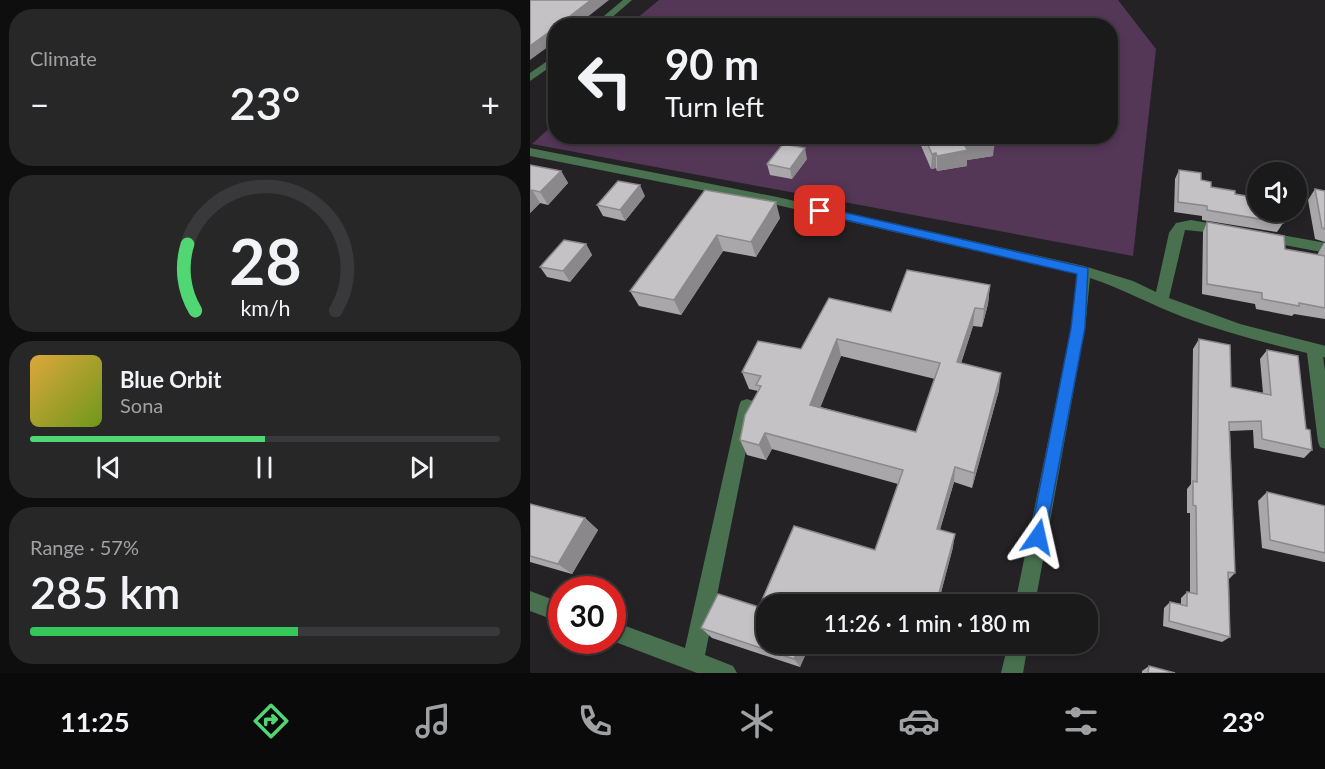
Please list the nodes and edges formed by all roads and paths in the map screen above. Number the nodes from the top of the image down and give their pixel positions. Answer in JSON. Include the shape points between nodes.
{"nodes":[{"id":1,"x":628,"y":0,"type":"edge"},
{"id":2,"x":606,"y":18,"type":"edge"},
{"id":3,"x":548,"y":64,"type":"edge"},
{"id":4,"x":530,"y":78,"type":"edge"},
{"id":5,"x":530,"y":152,"type":"edge"},
{"id":6,"x":1325,"y":248,"type":"edge"},
{"id":7,"x":1084,"y":271,"type":"junction"},
{"id":8,"x":1161,"y":300,"type":"junction"},
{"id":9,"x":1320,"y":351,"type":"edge"},
{"id":10,"x":746,"y":406,"type":"dead end"},
{"id":11,"x":1325,"y":442,"type":"edge"},
{"id":12,"x":1027,"y":594,"type":"edge"},
{"id":13,"x":530,"y":601,"type":"edge"},
{"id":14,"x":548,"y":608,"type":"edge"},
{"id":15,"x":626,"y":636,"type":"edge"},
{"id":16,"x":1016,"y":654,"type":"edge"},
{"id":17,"x":692,"y":660,"type":"junction"},
{"id":18,"x":726,"y":673,"type":"edge"},
{"id":19,"x":1012,"y":673,"type":"edge"}],
"edges":[{"from":1,"to":2,"type":"street"},
{"from":3,"to":4,"type":"street"},
{"from":5,"to":7,"type":"street","via":[[777,201]]},
{"from":6,"to":8,"type":"street","via":[[1191,224],[1181,226],[1176,233]]},
{"from":7,"to":8,"type":"street"},
{"from":7,"to":12,"type":"street","via":[[1078,328]]},
{"from":8,"to":9,"type":"street","via":[[1239,330]]},
{"from":9,"to":11,"type":"street"},
{"from":10,"to":17,"type":"street"},
{"from":13,"to":14,"type":"street"},
{"from":15,"to":17,"type":"street"},
{"from":16,"to":19,"type":"street"},
{"from":17,"to":18,"type":"street"}]}
